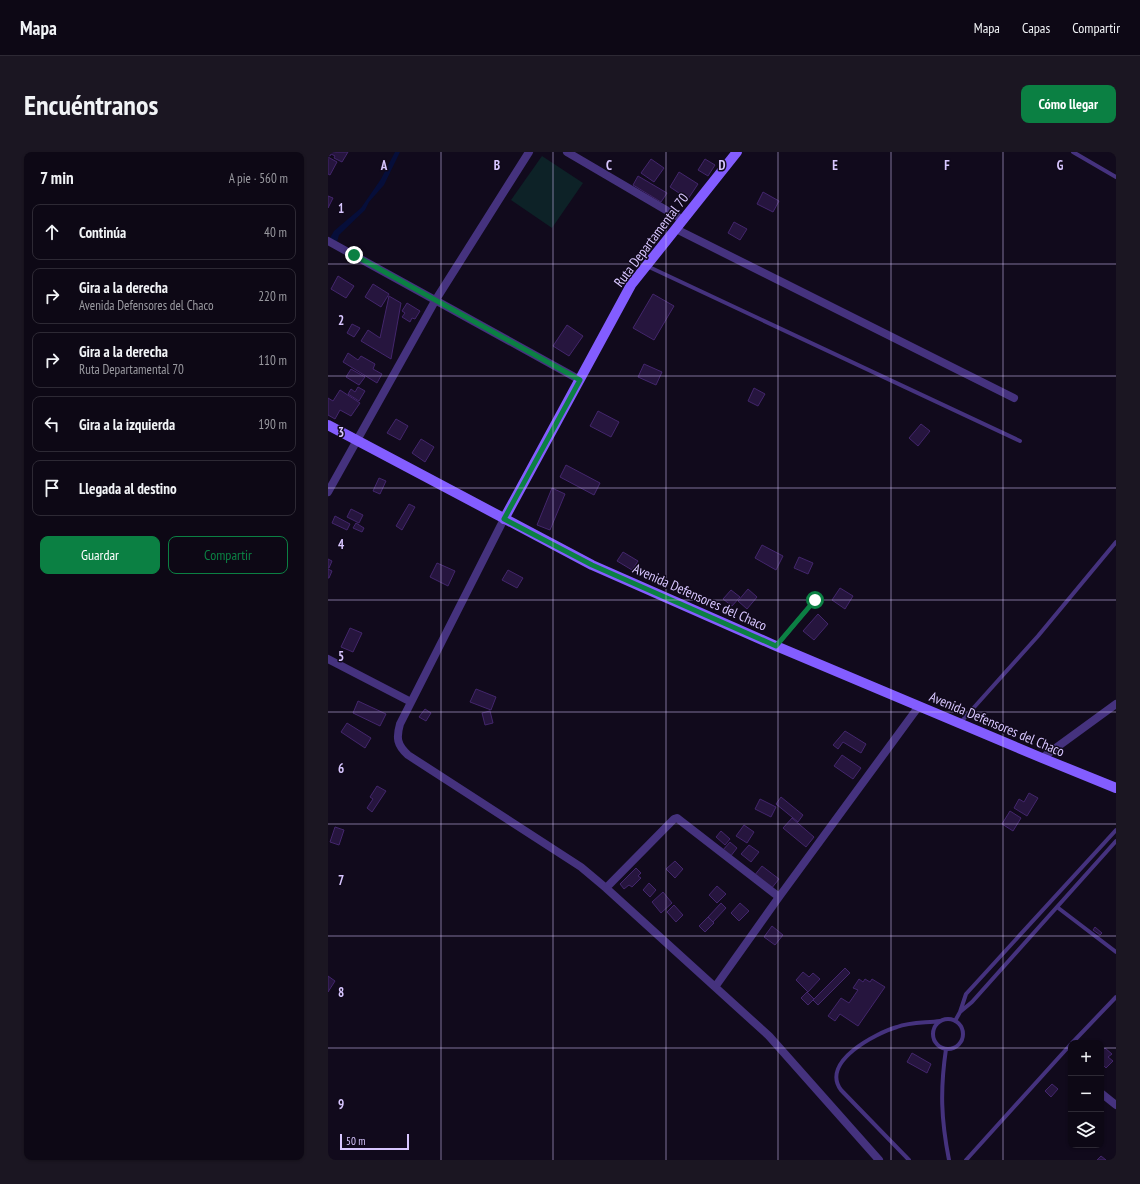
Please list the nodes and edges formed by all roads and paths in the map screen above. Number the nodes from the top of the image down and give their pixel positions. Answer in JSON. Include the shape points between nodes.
{"nodes":[{"id":1,"x":529,"y":152,"type":"edge"},
{"id":2,"x":566,"y":152,"type":"edge"},
{"id":3,"x":737,"y":152,"type":"edge"},
{"id":4,"x":1073,"y":152,"type":"edge"},
{"id":5,"x":1116,"y":177,"type":"edge"},
{"id":6,"x":683,"y":220,"type":"junction"},
{"id":7,"x":676,"y":229,"type":"junction"},
{"id":8,"x":328,"y":241,"type":"edge"},
{"id":9,"x":646,"y":266,"type":"junction"},
{"id":10,"x":435,"y":301,"type":"junction"},
{"id":11,"x":580,"y":380,"type":"junction"},
{"id":12,"x":1014,"y":398,"type":"dead end"},
{"id":13,"x":328,"y":425,"type":"edge"},
{"id":14,"x":356,"y":439,"type":"junction"},
{"id":15,"x":1020,"y":442,"type":"dead end"},
{"id":16,"x":328,"y":492,"type":"edge"},
{"id":17,"x":504,"y":519,"type":"junction"},
{"id":18,"x":1116,"y":542,"type":"edge"},
{"id":19,"x":815,"y":600,"type":"dead end"},
{"id":20,"x":776,"y":646,"type":"junction"},
{"id":21,"x":328,"y":658,"type":"edge"},
{"id":22,"x":411,"y":702,"type":"junction"},
{"id":23,"x":1116,"y":704,"type":"edge"},
{"id":24,"x":919,"y":706,"type":"junction"},
{"id":25,"x":959,"y":723,"type":"junction"},
{"id":26,"x":1042,"y":758,"type":"junction"},
{"id":27,"x":1116,"y":788,"type":"edge"},
{"id":28,"x":1116,"y":830,"type":"edge"},
{"id":29,"x":1116,"y":841,"type":"edge"},
{"id":30,"x":606,"y":888,"type":"junction"},
{"id":31,"x":779,"y":897,"type":"junction"},
{"id":32,"x":1057,"y":907,"type":"junction"},
{"id":33,"x":1116,"y":952,"type":"edge"},
{"id":34,"x":715,"y":987,"type":"junction"},
{"id":35,"x":1116,"y":997,"type":"edge"},
{"id":36,"x":960,"y":1012,"type":"junction"},
{"id":37,"x":940,"y":1021,"type":"junction"},
{"id":38,"x":955,"y":1021,"type":"junction"},
{"id":39,"x":1075,"y":1040,"type":"edge"},
{"id":40,"x":1068,"y":1047,"type":"edge"},
{"id":41,"x":946,"y":1048,"type":"junction"},
{"id":42,"x":1104,"y":1095,"type":"edge"},
{"id":43,"x":1116,"y":1104,"type":"edge"},
{"id":44,"x":879,"y":1160,"type":"edge"},
{"id":45,"x":909,"y":1160,"type":"edge"},
{"id":46,"x":949,"y":1160,"type":"edge"},
{"id":47,"x":966,"y":1160,"type":"edge"}],
"edges":[{"from":1,"to":10,"type":"street"},
{"from":2,"to":6,"type":"street"},
{"from":3,"to":6,"type":"main road","name":"Ruta Departamental 70"},
{"from":4,"to":5,"type":"lane"},
{"from":6,"to":7,"type":"main road","name":"Ruta Departamental 70"},
{"from":7,"to":9,"type":"main road","name":"Ruta Departamental 70"},
{"from":7,"to":12,"type":"street"},
{"from":8,"to":10,"type":"street"},
{"from":9,"to":11,"type":"main road","name":"Ruta Departamental 70","via":[[632,285]]},
{"from":9,"to":15,"type":"lane"},
{"from":10,"to":11,"type":"street"},
{"from":10,"to":14,"type":"street"},
{"from":11,"to":17,"type":"main road","name":"Ruta Departamental 70"},
{"from":13,"to":14,"type":"main road","name":"Avenida Defensores del Chaco"},
{"from":14,"to":16,"type":"street"},
{"from":14,"to":17,"type":"main road","name":"Avenida Defensores del Chaco"},
{"from":17,"to":20,"type":"main road","name":"Avenida Defensores del Chaco","via":[[592,565]]},
{"from":17,"to":22,"type":"street"},
{"from":18,"to":25,"type":"lane","via":[[1038,636]]},
{"from":19,"to":20,"type":"lane"},
{"from":20,"to":24,"type":"main road","name":"Avenida Defensores del Chaco"},
{"from":21,"to":22,"type":"street"},
{"from":22,"to":30,"type":"street","via":[[396,736],[400,747],[408,755],[581,867]]},
{"from":23,"to":26,"type":"street"},
{"from":24,"to":25,"type":"main road","name":"Avenida Defensores del Chaco"},
{"from":24,"to":31,"type":"street"},
{"from":25,"to":26,"type":"main road","name":"Avenida Defensores del Chaco"},
{"from":26,"to":27,"type":"main road","name":"Avenida Defensores del Chaco"},
{"from":28,"to":36,"type":"lane","via":[[966,994]]},
{"from":29,"to":32,"type":"lane"},
{"from":30,"to":31,"type":"street","via":[[677,818]]},
{"from":30,"to":34,"type":"street"},
{"from":31,"to":34,"type":"street"},
{"from":32,"to":33,"type":"lane"},
{"from":32,"to":36,"type":"lane","via":[[972,1002]]},
{"from":34,"to":44,"type":"street","via":[[769,1036]]},
{"from":35,"to":39,"type":"lane"},
{"from":36,"to":38,"type":"lane"},
{"from":37,"to":38,"type":"lane"},
{"from":37,"to":41,"type":"lane","via":[[933,1034],[937,1044]]},
{"from":37,"to":45,"type":"lane","via":[[898,1026],[877,1035],[847,1055],[836,1075],[841,1090]]},
{"from":38,"to":41,"type":"lane","via":[[962,1028],[962,1038],[956,1046]]},
{"from":40,"to":47,"type":"lane"},
{"from":41,"to":46,"type":"lane","via":[[941,1081],[943,1130]]},
{"from":42,"to":43,"type":"street"}]}
